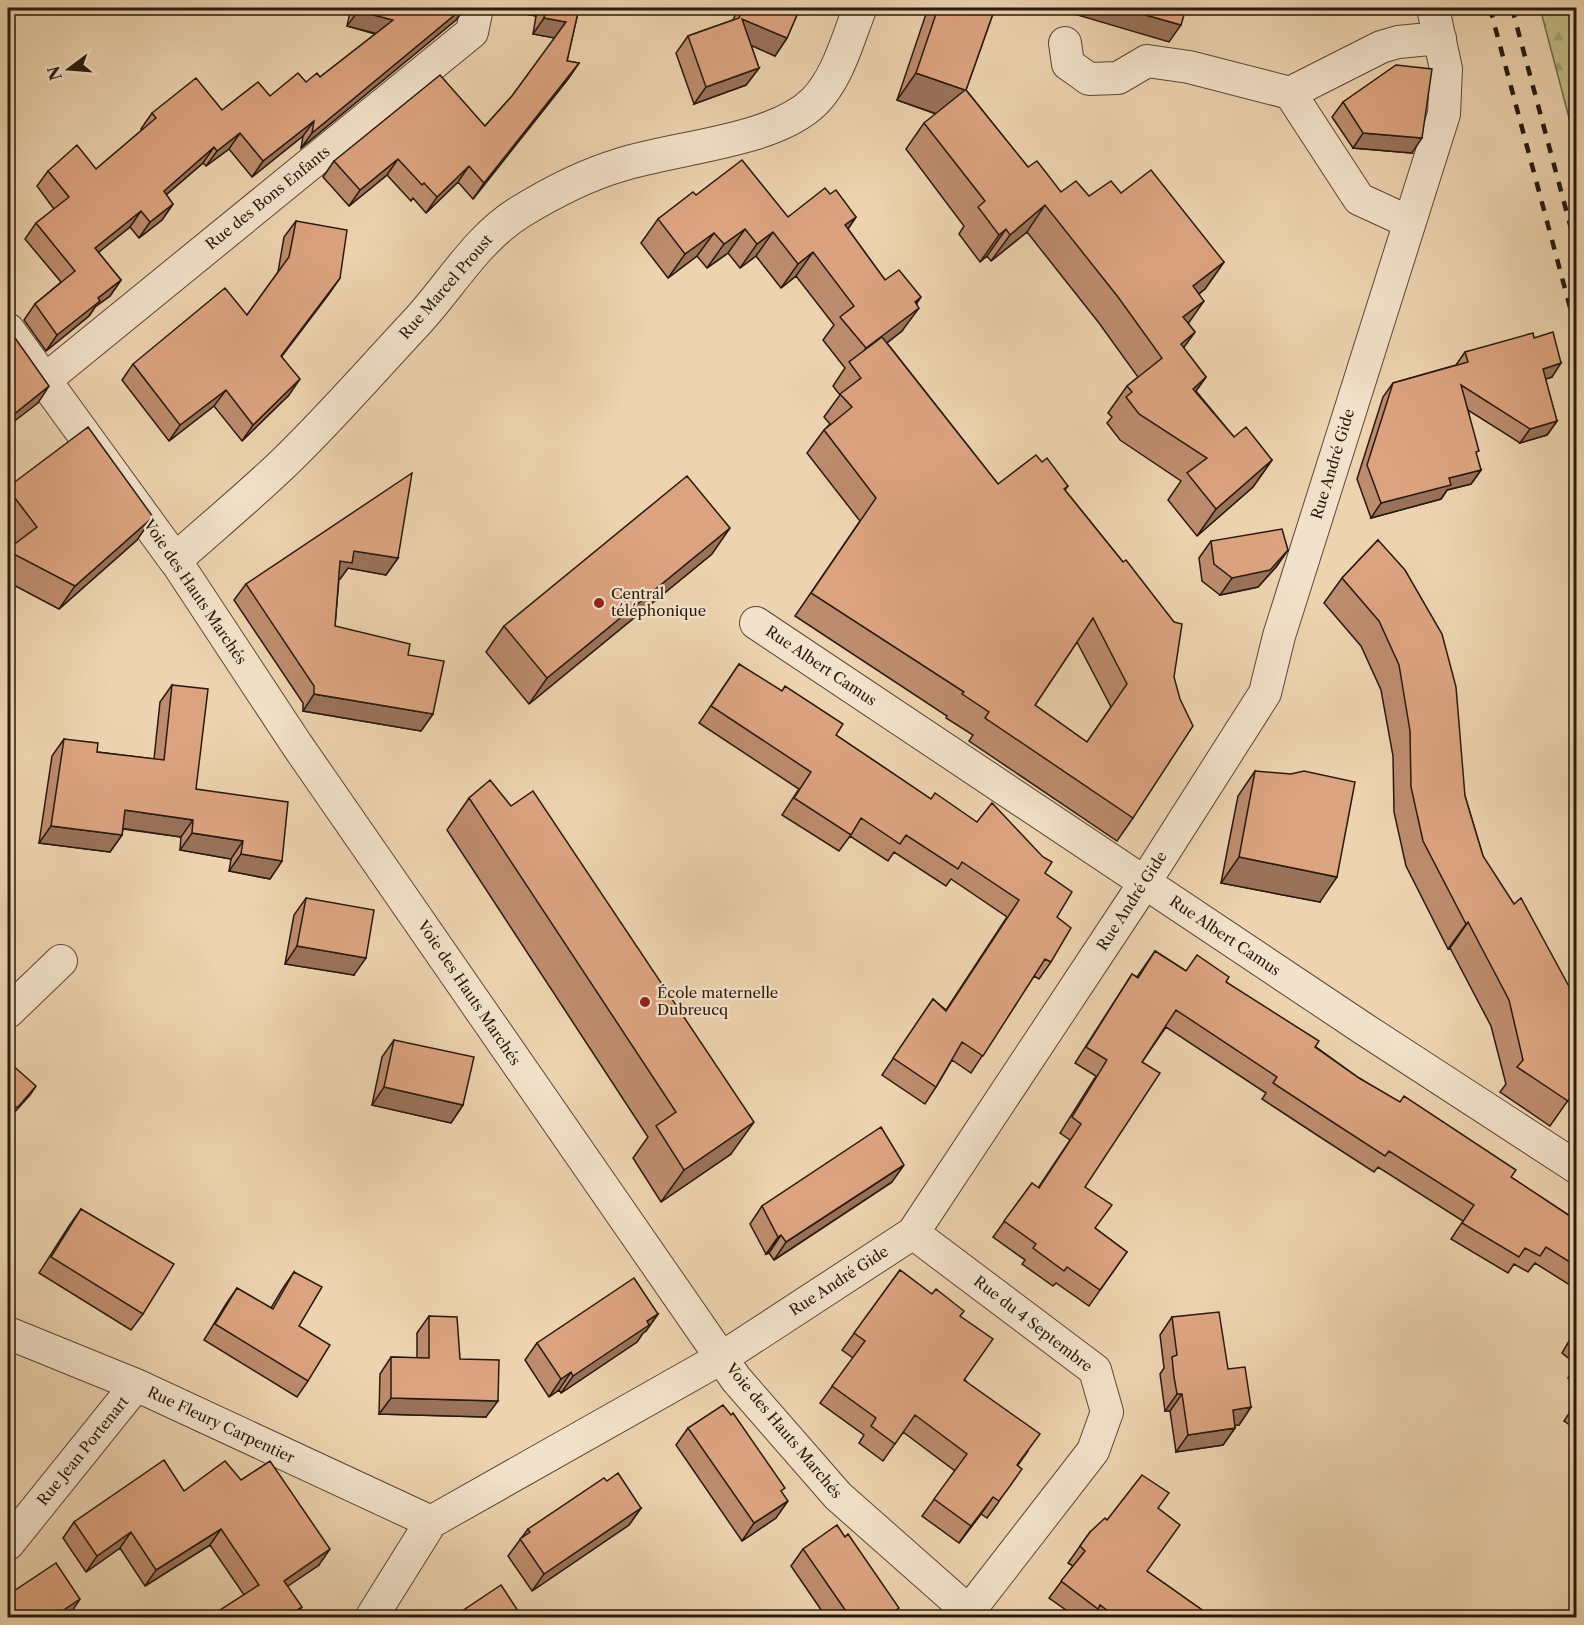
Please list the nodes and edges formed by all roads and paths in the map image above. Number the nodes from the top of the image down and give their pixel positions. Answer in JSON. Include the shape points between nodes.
{"nodes":[{"id":1,"x":477,"y":8,"type":"edge"},
{"id":2,"x":861,"y":8,"type":"edge"},
{"id":3,"x":1433,"y":8,"type":"edge"},
{"id":4,"x":1440,"y":38,"type":"junction"},
{"id":5,"x":1065,"y":43,"type":"dead end"},
{"id":6,"x":1290,"y":93,"type":"junction"},
{"id":7,"x":1409,"y":222,"type":"junction"},
{"id":8,"x":8,"y":330,"type":"edge"},
{"id":9,"x":45,"y":380,"type":"junction"},
{"id":10,"x":176,"y":560,"type":"junction"},
{"id":11,"x":756,"y":623,"type":"dead end"},
{"id":12,"x":1144,"y":882,"type":"junction"},
{"id":13,"x":61,"y":961,"type":"dead end"},
{"id":14,"x":8,"y":1012,"type":"edge"},
{"id":15,"x":1576,"y":1167,"type":"edge"},
{"id":16,"x":913,"y":1233,"type":"junction"},
{"id":17,"x":8,"y":1333,"type":"edge"},
{"id":18,"x":723,"y":1357,"type":"junction"},
{"id":19,"x":136,"y":1385,"type":"junction"},
{"id":20,"x":431,"y":1522,"type":"junction"},
{"id":21,"x":8,"y":1544,"type":"edge"},
{"id":22,"x":972,"y":1614,"type":"edge"},
{"id":23,"x":371,"y":1617,"type":"edge"}],
"edges":[{"from":1,"to":9,"type":"street","name":"Rue des Bons Enfants","via":[[472,32]]},
{"from":2,"to":10,"type":"street","name":"Rue Marcel Proust","via":[[837,67],[815,101],[795,117],[743,135],[618,165],[565,188],[495,231],[473,252],[419,321],[288,459]]},
{"from":3,"to":4,"type":"street","name":"Rue André Gide"},
{"from":4,"to":6,"type":"street","via":[[1381,47]]},
{"from":4,"to":7,"type":"street","name":"Rue André Gide","via":[[1446,69],[1444,114]]},
{"from":5,"to":6,"type":"street","via":[[1068,64],[1089,79],[1118,78],[1147,61],[1189,67]]},
{"from":6,"to":7,"type":"street","via":[[1359,199]]},
{"from":7,"to":12,"type":"street","name":"Rue André Gide","via":[[1279,636],[1265,693]]},
{"from":8,"to":9,"type":"street","name":"Voie des Hauts Marchés"},
{"from":9,"to":10,"type":"street","name":"Voie des Hauts Marchés"},
{"from":10,"to":18,"type":"street","name":"Voie des Hauts Marchés","via":[[297,745]]},
{"from":11,"to":12,"type":"street","name":"Rue Albert Camus"},
{"from":12,"to":15,"type":"street","name":"Rue Albert Camus"},
{"from":12,"to":16,"type":"street","name":"Rue André Gide"},
{"from":13,"to":14,"type":"street"},
{"from":16,"to":18,"type":"street","name":"Rue André Gide"},
{"from":16,"to":22,"type":"street","name":"Rue du 4 Septembre","via":[[1095,1370],[1107,1412],[1094,1451]]},
{"from":17,"to":19,"type":"street","name":"Rue Fleury Carpentier"},
{"from":18,"to":20,"type":"street","name":"Rue André Gide"},
{"from":18,"to":22,"type":"street","name":"Voie des Hauts Marchés","via":[[736,1379],[838,1496]]},
{"from":19,"to":20,"type":"street","name":"Rue Fleury Carpentier"},
{"from":19,"to":21,"type":"street","name":"Rue Jean Portenart"},
{"from":20,"to":23,"type":"street"}]}
